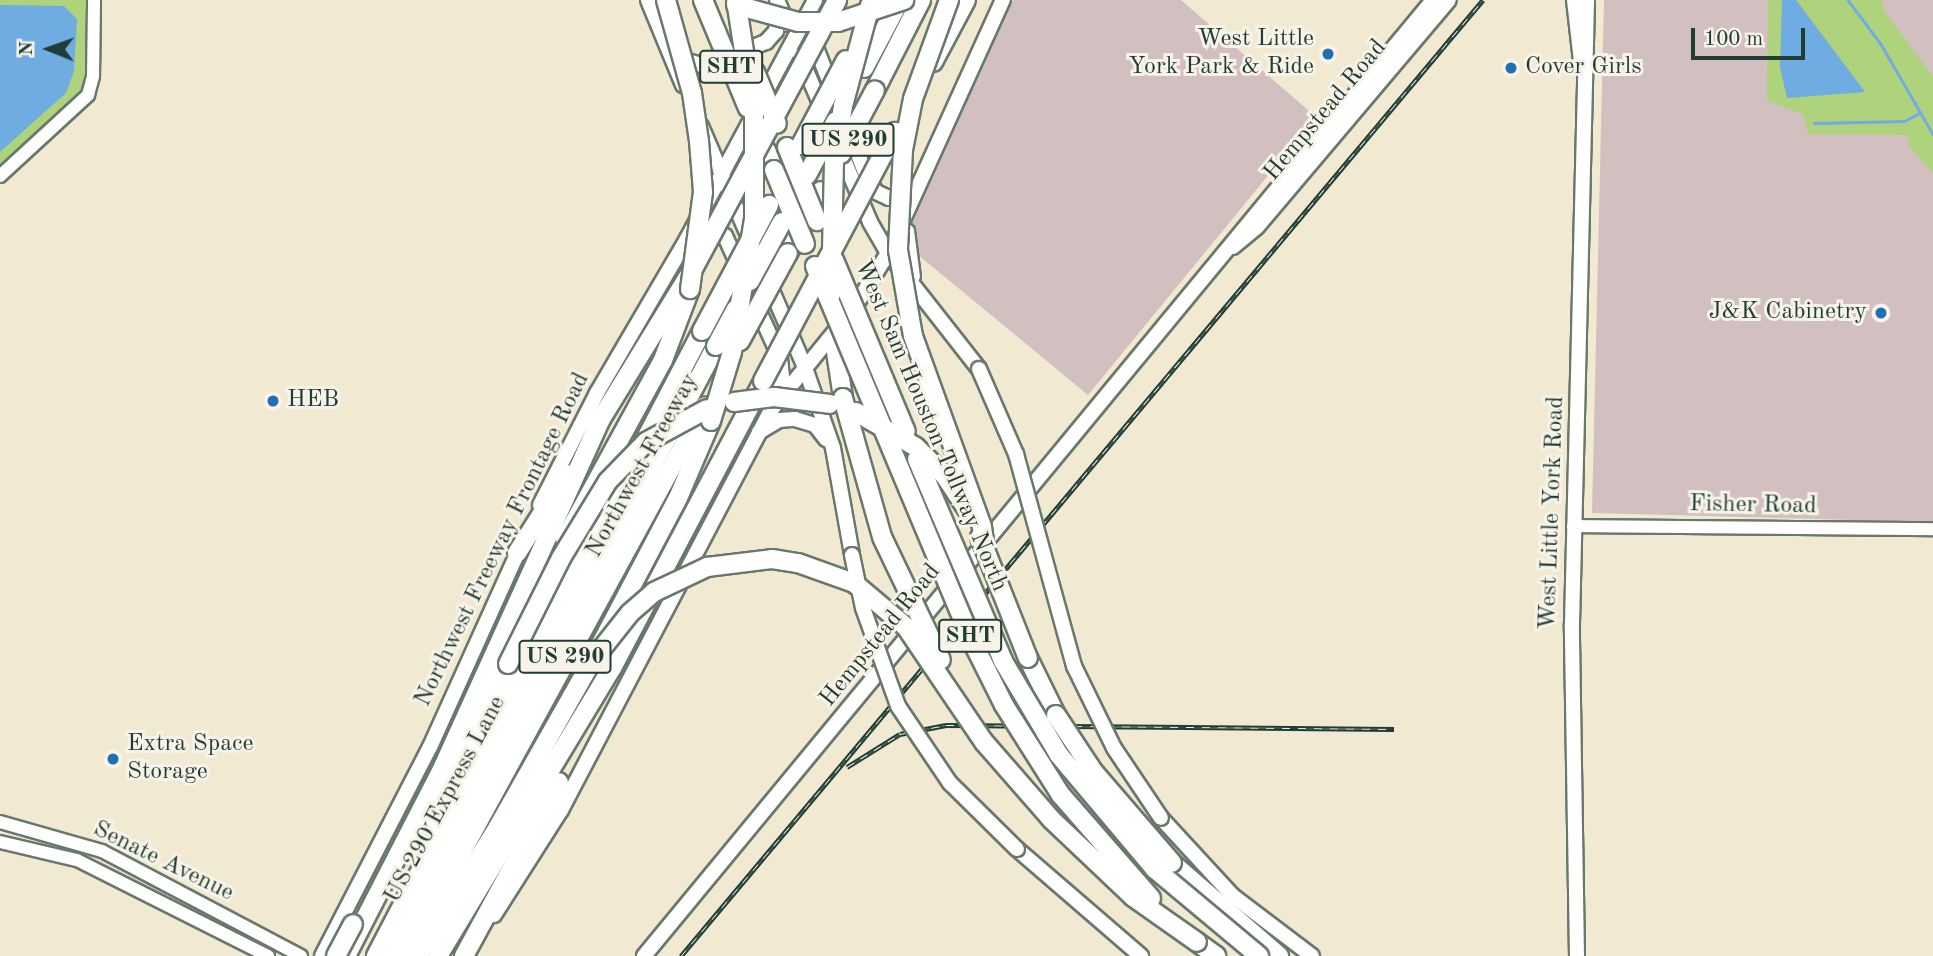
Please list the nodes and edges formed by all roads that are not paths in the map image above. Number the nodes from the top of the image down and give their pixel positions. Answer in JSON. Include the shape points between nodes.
{"nodes":[{"id":1,"x":94,"y":0,"type":"edge"},
{"id":2,"x":648,"y":0,"type":"edge"},
{"id":3,"x":666,"y":0,"type":"edge"},
{"id":4,"x":703,"y":0,"type":"edge"},
{"id":5,"x":725,"y":0,"type":"edge"},
{"id":6,"x":736,"y":0,"type":"edge"},
{"id":7,"x":815,"y":0,"type":"edge"},
{"id":8,"x":837,"y":0,"type":"edge"},
{"id":9,"x":843,"y":0,"type":"edge"},
{"id":10,"x":871,"y":0,"type":"edge"},
{"id":11,"x":879,"y":0,"type":"edge"},
{"id":12,"x":902,"y":0,"type":"edge"},
{"id":13,"x":921,"y":0,"type":"edge"},
{"id":14,"x":1003,"y":0,"type":"edge"},
{"id":15,"x":1433,"y":0,"type":"edge"},
{"id":16,"x":1449,"y":0,"type":"edge"},
{"id":17,"x":1574,"y":0,"type":"edge"},
{"id":18,"x":1587,"y":0,"type":"edge"},
{"id":19,"x":778,"y":4,"type":"edge"},
{"id":20,"x":960,"y":4,"type":"edge"},
{"id":21,"x":794,"y":40,"type":"junction"},
{"id":22,"x":670,"y":54,"type":"junction"},
{"id":23,"x":1583,"y":72,"type":"junction"},
{"id":24,"x":786,"y":96,"type":"junction"},
{"id":25,"x":722,"y":175,"type":"junction"},
{"id":26,"x":0,"y":176,"type":"edge"},
{"id":27,"x":925,"y":178,"type":"junction"},
{"id":28,"x":912,"y":205,"type":"junction"},
{"id":29,"x":687,"y":239,"type":"junction"},
{"id":30,"x":1233,"y":247,"type":"junction"},
{"id":31,"x":888,"y":253,"type":"junction"},
{"id":32,"x":920,"y":294,"type":"junction"},
{"id":33,"x":804,"y":365,"type":"junction"},
{"id":34,"x":771,"y":410,"type":"junction"},
{"id":35,"x":601,"y":418,"type":"junction"},
{"id":36,"x":758,"y":433,"type":"junction"},
{"id":37,"x":833,"y":448,"type":"junction"},
{"id":38,"x":1573,"y":526,"type":"junction"},
{"id":39,"x":1933,"y":529,"type":"edge"},
{"id":40,"x":985,"y":549,"type":"junction"},
{"id":41,"x":517,"y":553,"type":"junction"},
{"id":42,"x":561,"y":558,"type":"junction"},
{"id":43,"x":592,"y":661,"type":"junction"},
{"id":44,"x":612,"y":668,"type":"junction"},
{"id":45,"x":0,"y":822,"type":"edge"},
{"id":46,"x":0,"y":842,"type":"edge"},
{"id":47,"x":432,"y":849,"type":"junction"},
{"id":48,"x":1088,"y":855,"type":"junction"},
{"id":49,"x":350,"y":926,"type":"junction"},
{"id":50,"x":1197,"y":942,"type":"junction"},
{"id":51,"x":393,"y":952,"type":"edge"},
{"id":52,"x":268,"y":956,"type":"edge"},
{"id":53,"x":301,"y":956,"type":"edge"},
{"id":54,"x":322,"y":956,"type":"edge"},
{"id":55,"x":338,"y":956,"type":"edge"},
{"id":56,"x":346,"y":956,"type":"edge"},
{"id":57,"x":418,"y":956,"type":"edge"},
{"id":58,"x":438,"y":956,"type":"edge"},
{"id":59,"x":464,"y":956,"type":"edge"},
{"id":60,"x":644,"y":956,"type":"edge"},
{"id":61,"x":1141,"y":956,"type":"edge"},
{"id":62,"x":1216,"y":956,"type":"edge"},
{"id":63,"x":1259,"y":956,"type":"edge"},
{"id":64,"x":1279,"y":956,"type":"edge"},
{"id":65,"x":1312,"y":956,"type":"edge"},
{"id":66,"x":1577,"y":956,"type":"edge"}],
"edges":[{"from":1,"to":26,"type":"street","via":[[93,76],[88,95]]},
{"from":2,"to":22,"type":"main road"},
{"from":3,"to":42,"type":"highway","bridge":true,"via":[[692,93],[699,141],[703,192],[693,278],[663,360],[566,535]]},
{"from":4,"to":50,"type":"highway","name":"West Sam Houston Tollway North","number":"SHT","bridge":true,"via":[[973,643],[1004,705],[1061,795],[1099,844]]},
{"from":5,"to":12,"type":"highway","bridge":true,"via":[[767,17],[798,22],[838,22]]},
{"from":5,"to":63,"type":"highway","name":"West Sam Houston Tollway North","number":"SHT","bridge":true,"via":[[1016,685],[1067,766],[1119,832],[1177,890]]},
{"from":6,"to":43,"type":"highway","bridge":true,"via":[[751,85],[756,175],[745,291],[732,352],[684,485]]},
{"from":7,"to":21,"type":"main road","name":"Northwest Freeway Frontage Road"},
{"from":7,"to":27,"type":"main road","via":[[815,53],[876,192],[889,198],[908,193]]},
{"from":8,"to":24,"type":"highway","bridge":true},
{"from":9,"to":24,"type":"highway","bridge":true},
{"from":10,"to":48,"type":"highway","bridge":true,"via":[[842,106],[830,215],[831,303],[853,444],[882,537],[936,652],[986,731]]},
{"from":11,"to":47,"type":"highway","name":"Northwest Freeway","number":"US 290","bridge":true},
{"from":12,"to":51,"type":"highway","name":"US 290 Express Lane","bridge":true},
{"from":13,"to":51,"type":"highway","name":"Northwest Freeway","number":"US 290","bridge":true,"via":[[729,363]]},
{"from":14,"to":27,"type":"main road"},
{"from":15,"to":30,"type":"main road","name":"Hempstead Road","via":[[1248,220]]},
{"from":16,"to":30,"type":"main road","name":"Hempstead Road","via":[[1257,228]]},
{"from":17,"to":23,"type":"main road","name":"West Little York Road"},
{"from":18,"to":23,"type":"main road","name":"West Little York Road"},
{"from":19,"to":21,"type":"main road"},
{"from":19,"to":22,"type":"main road","via":[[776,31],[766,42],[705,66]]},
{"from":20,"to":40,"type":"highway","bridge":true,"via":[[913,99],[903,150],[898,250],[914,336],[960,462]]},
{"from":20,"to":44,"type":"highway","bridge":true},
{"from":21,"to":25,"type":"main road","name":"Northwest Freeway Frontage Road"},
{"from":21,"to":31,"type":"main road","via":[[852,186]]},
{"from":22,"to":25,"type":"main road"},
{"from":23,"to":38,"type":"main road","name":"West Little York Road","via":[[1580,390]]},
{"from":24,"to":35,"type":"highway","bridge":true,"via":[[693,269]]},
{"from":25,"to":29,"type":"main road","name":"Northwest Freeway Frontage Road"},
{"from":25,"to":33,"type":"main road"},
{"from":27,"to":28,"type":"main road"},
{"from":28,"to":31,"type":"main road"},
{"from":28,"to":32,"type":"main road","via":[[907,248]]},
{"from":29,"to":34,"type":"main road","via":[[705,229],[725,236],[780,358],[782,376]]},
{"from":29,"to":41,"type":"main road","name":"Northwest Freeway Frontage Road","via":[[597,393]]},
{"from":30,"to":60,"type":"main road","name":"Hempstead Road"},
{"from":31,"to":32,"type":"main road"},
{"from":31,"to":33,"type":"main road","via":[[854,308]]},
{"from":32,"to":65,"type":"main road","bridge":true,"via":[[979,369],[1016,454],[1074,666],[1114,748],[1161,818],[1233,896]]},
{"from":33,"to":34,"type":"main road"},
{"from":33,"to":37,"type":"main road"},
{"from":34,"to":36,"type":"main road"},
{"from":35,"to":41,"type":"highway"},
{"from":35,"to":49,"type":"highway","via":[[505,635],[403,844]]},
{"from":36,"to":37,"type":"main road","via":[[779,420],[795,419],[815,425]]},
{"from":36,"to":59,"type":"main road","via":[[561,810]]},
{"from":37,"to":61,"type":"main road","bridge":true,"via":[[863,608],[898,706],[950,783],[1017,849]]},
{"from":38,"to":39,"type":"street","name":"Fisher Road"},
{"from":38,"to":66,"type":"main road","name":"West Little York Road"},
{"from":40,"to":42,"type":"highway","bridge":true,"via":[[954,487],[905,439],[843,408],[774,397],[707,409],[646,442],[600,491]]},
{"from":40,"to":64,"type":"highway","bridge":true,"via":[[1040,683],[1093,771],[1181,872]]},
{"from":41,"to":49,"type":"main road","name":"Northwest Freeway Frontage Road"},
{"from":42,"to":47,"type":"highway","bridge":true,"via":[[435,820]]},
{"from":43,"to":48,"type":"highway","bridge":true,"via":[[630,613],[654,592],[707,567],[772,559],[827,571],[854,583],[890,610],[984,742]]},
{"from":43,"to":57,"type":"highway"},
{"from":44,"to":58,"type":"highway"},
{"from":44,"to":59,"type":"highway","via":[[598,707]]},
{"from":45,"to":53,"type":"street","name":"Senate Avenue","via":[[102,851]]},
{"from":46,"to":52,"type":"street","name":"Senate Avenue","via":[[77,860]]},
{"from":47,"to":51,"type":"highway","name":"Northwest Freeway","number":"US 290"},
{"from":48,"to":50,"type":"highway","bridge":true,"via":[[1133,897]]},
{"from":49,"to":54,"type":"main road","name":"Northwest Freeway Frontage Road"},
{"from":49,"to":55,"type":"highway","bridge":true},
{"from":49,"to":56,"type":"highway"},
{"from":50,"to":62,"type":"highway","name":"West Sam Houston Tollway North","number":"SHT"}]}
